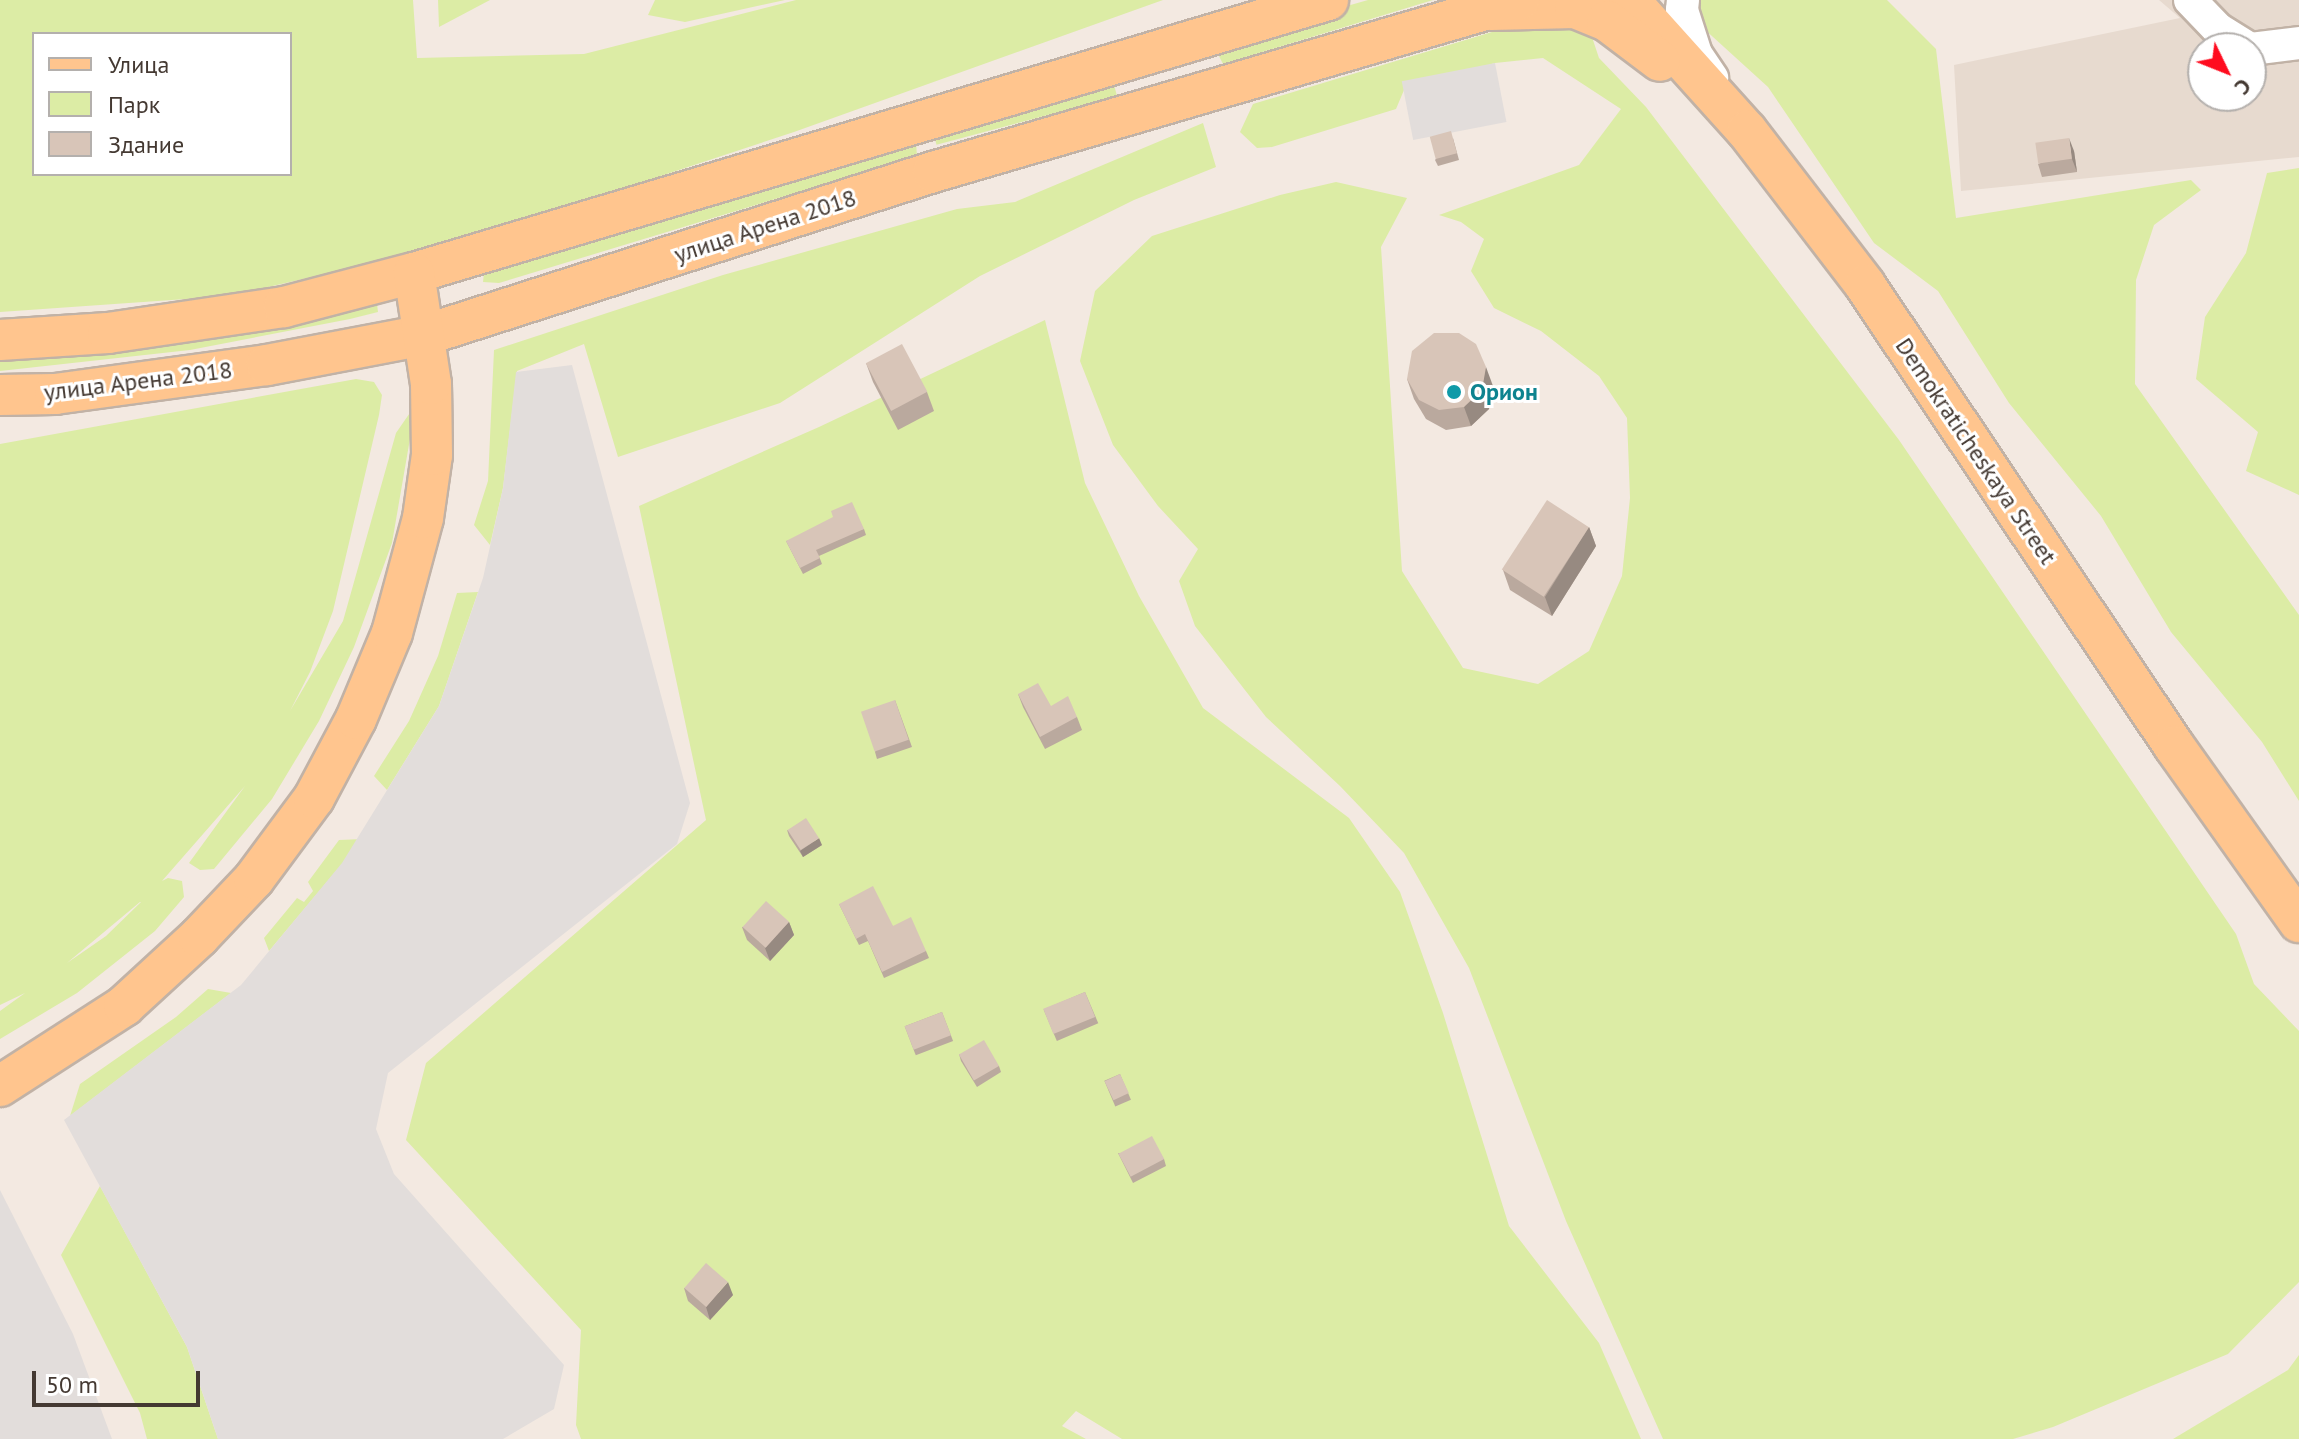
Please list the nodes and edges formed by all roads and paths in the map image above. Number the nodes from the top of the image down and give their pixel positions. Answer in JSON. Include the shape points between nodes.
{"nodes":[{"id":1,"x":1328,"y":0,"type":"edge"},
{"id":2,"x":1629,"y":0,"type":"edge"},
{"id":3,"x":1683,"y":0,"type":"edge"},
{"id":4,"x":2190,"y":0,"type":"edge"},
{"id":5,"x":1503,"y":5,"type":"edge"},
{"id":6,"x":2223,"y":32,"type":"edge"},
{"id":7,"x":2299,"y":43,"type":"edge"},
{"id":8,"x":2267,"y":46,"type":"edge"},
{"id":9,"x":1747,"y":131,"type":"junction"},
{"id":10,"x":414,"y":273,"type":"junction"},
{"id":11,"x":425,"y":335,"type":"junction"},
{"id":12,"x":0,"y":340,"type":"edge"},
{"id":13,"x":0,"y":395,"type":"edge"},
{"id":14,"x":2299,"y":922,"type":"edge"},
{"id":15,"x":0,"y":1086,"type":"edge"}],
"edges":[{"from":1,"to":10,"type":"main road"},
{"from":2,"to":9,"type":"main road","name":"Demokraticheskaya Street"},
{"from":3,"to":9,"type":"street","via":[[1696,54]]},
{"from":4,"to":6,"type":"street"},
{"from":5,"to":9,"type":"main road","name":"улица Арена 2018","via":[[1575,8],[1607,21]]},
{"from":5,"to":11,"type":"main road","name":"улица Арена 2018","via":[[933,172]]},
{"from":7,"to":8,"type":"street"},
{"from":9,"to":14,"type":"main road","name":"Demokraticheskaya Street","via":[[1865,285],[2174,746]]},
{"from":10,"to":11,"type":"main road"},
{"from":10,"to":12,"type":"main road","via":[[284,307],[108,333]]},
{"from":11,"to":13,"type":"main road","name":"улица Арена 2018","via":[[267,365],[55,394]]},
{"from":11,"to":15,"type":"main road","via":[[432,455],[423,518],[392,633],[356,719],[314,798],[254,879],[124,1006]]}]}
